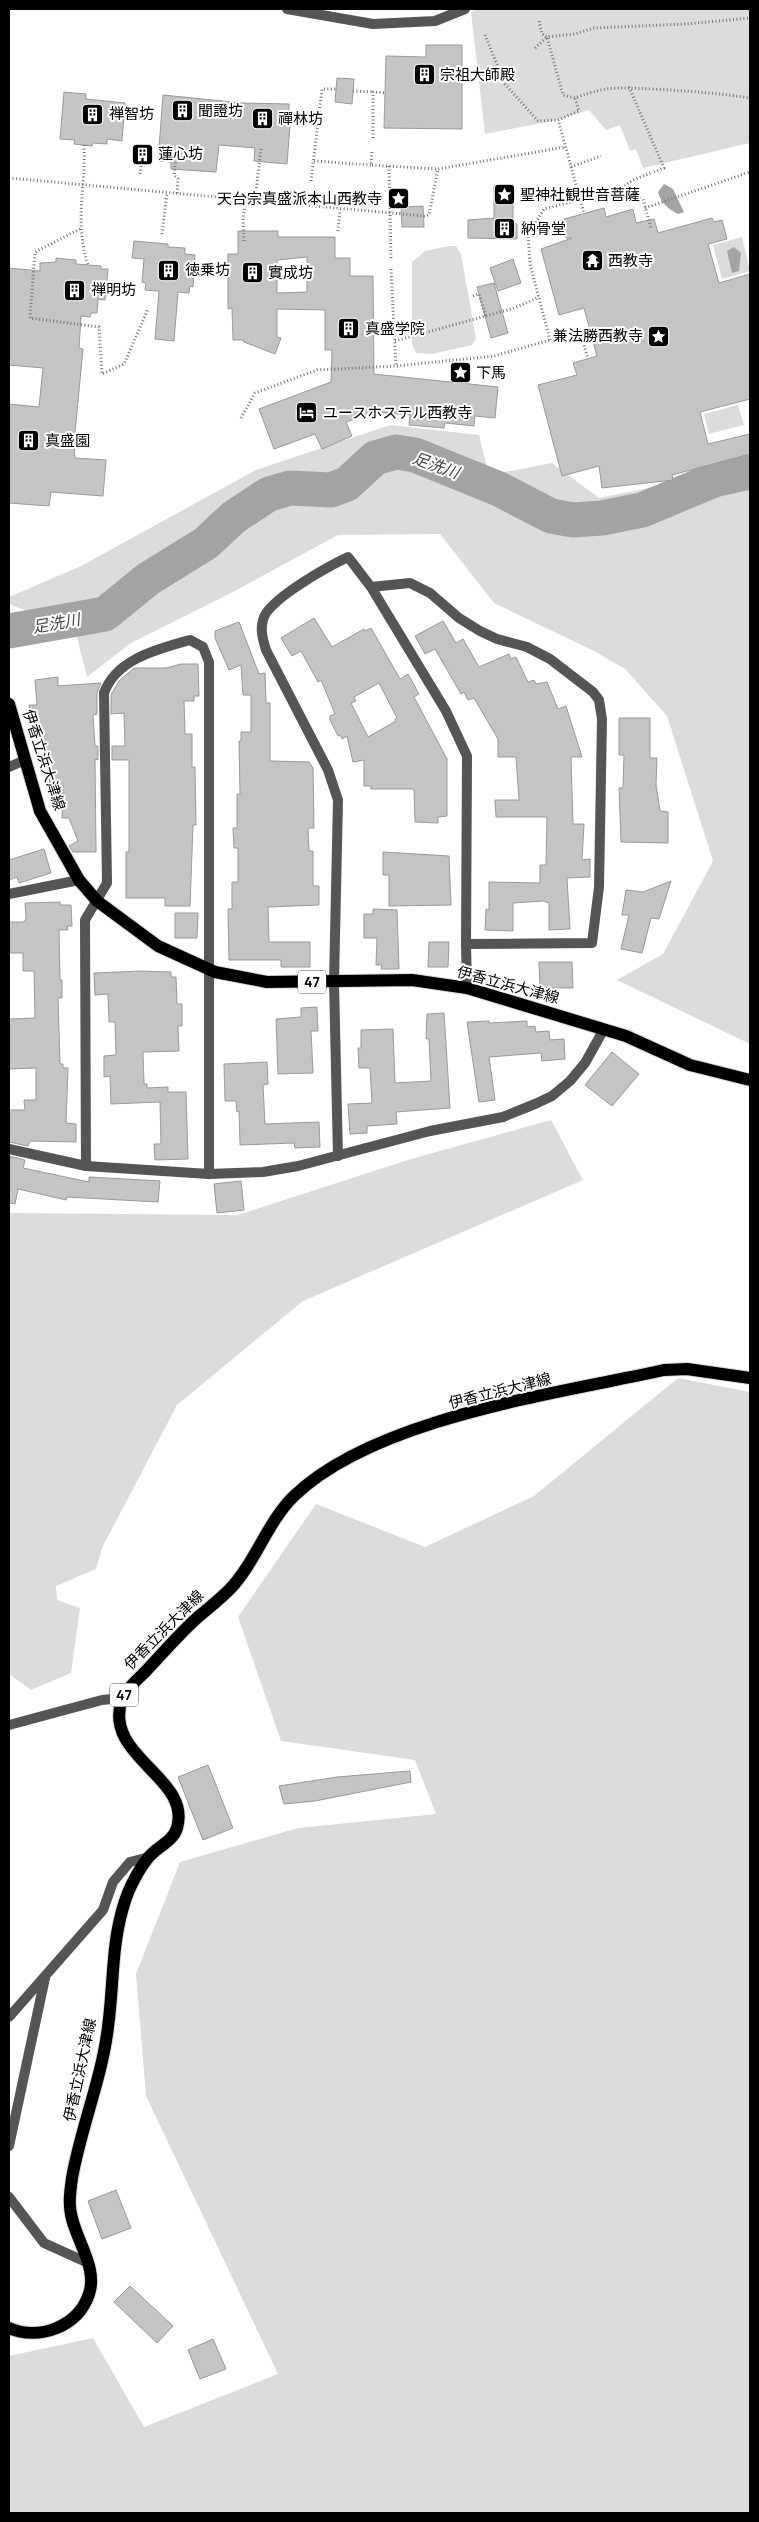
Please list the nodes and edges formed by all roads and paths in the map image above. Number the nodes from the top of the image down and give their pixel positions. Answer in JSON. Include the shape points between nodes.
{"nodes":[{"id":1,"x":287,"y":9,"type":"edge"},
{"id":2,"x":465,"y":9,"type":"edge"},
{"id":3,"x":750,"y":18,"type":"edge"},
{"id":4,"x":539,"y":21,"type":"dead end"},
{"id":5,"x":485,"y":35,"type":"dead end"},
{"id":6,"x":547,"y":37,"type":"junction"},
{"id":7,"x":535,"y":48,"type":"dead end"},
{"id":8,"x":629,"y":87,"type":"junction"},
{"id":9,"x":336,"y":89,"type":"dead end"},
{"id":10,"x":353,"y":91,"type":"dead end"},
{"id":11,"x":373,"y":92,"type":"junction"},
{"id":12,"x":385,"y":93,"type":"dead end"},
{"id":13,"x":575,"y":98,"type":"junction"},
{"id":14,"x":750,"y":98,"type":"edge"},
{"id":15,"x":558,"y":121,"type":"junction"},
{"id":16,"x":373,"y":138,"type":"dead end"},
{"id":17,"x":84,"y":145,"type":"dead end"},
{"id":18,"x":565,"y":146,"type":"junction"},
{"id":19,"x":261,"y":148,"type":"dead end"},
{"id":20,"x":372,"y":152,"type":"dead end"},
{"id":21,"x":601,"y":156,"type":"dead end"},
{"id":22,"x":176,"y":159,"type":"dead end"},
{"id":23,"x":314,"y":161,"type":"junction"},
{"id":24,"x":371,"y":165,"type":"junction"},
{"id":25,"x":141,"y":166,"type":"dead end"},
{"id":26,"x":389,"y":166,"type":"junction"},
{"id":27,"x":571,"y":167,"type":"junction"},
{"id":28,"x":438,"y":170,"type":"junction"},
{"id":29,"x":750,"y":172,"type":"edge"},
{"id":30,"x":140,"y":174,"type":"dead end"},
{"id":31,"x":9,"y":178,"type":"edge"},
{"id":32,"x":311,"y":181,"type":"dead end"},
{"id":33,"x":83,"y":186,"type":"junction"},
{"id":34,"x":619,"y":190,"type":"junction"},
{"id":35,"x":167,"y":194,"type":"junction"},
{"id":36,"x":177,"y":194,"type":"junction"},
{"id":37,"x":580,"y":200,"type":"junction"},
{"id":38,"x":246,"y":201,"type":"junction"},
{"id":39,"x":255,"y":202,"type":"junction"},
{"id":40,"x":645,"y":208,"type":"junction"},
{"id":41,"x":340,"y":210,"type":"junction"},
{"id":42,"x":584,"y":214,"type":"dead end"},
{"id":43,"x":389,"y":215,"type":"junction"},
{"id":44,"x":651,"y":228,"type":"dead end"},
{"id":45,"x":80,"y":230,"type":"junction"},
{"id":46,"x":338,"y":231,"type":"dead end"},
{"id":47,"x":162,"y":234,"type":"dead end"},
{"id":48,"x":244,"y":242,"type":"dead end"},
{"id":49,"x":391,"y":260,"type":"dead end"},
{"id":50,"x":88,"y":264,"type":"dead end"},
{"id":51,"x":391,"y":269,"type":"dead end"},
{"id":52,"x":473,"y":296,"type":"dead end"},
{"id":53,"x":539,"y":297,"type":"junction"},
{"id":54,"x":148,"y":309,"type":"dead end"},
{"id":55,"x":486,"y":316,"type":"junction"},
{"id":56,"x":660,"y":332,"type":"dead end"},
{"id":57,"x":648,"y":336,"type":"dead end"},
{"id":58,"x":550,"y":340,"type":"junction"},
{"id":59,"x":395,"y":341,"type":"junction"},
{"id":60,"x":588,"y":358,"type":"dead end"},
{"id":61,"x":396,"y":366,"type":"junction"},
{"id":62,"x":241,"y":418,"type":"dead end"},
{"id":63,"x":371,"y":587,"type":"junction"},
{"id":64,"x":9,"y":704,"type":"edge"},
{"id":65,"x":25,"y":760,"type":"junction"},
{"id":66,"x":9,"y":767,"type":"edge"},
{"id":67,"x":79,"y":880,"type":"junction"},
{"id":68,"x":9,"y":894,"type":"edge"},
{"id":69,"x":98,"y":901,"type":"junction"},
{"id":70,"x":466,"y":944,"type":"junction"},
{"id":71,"x":207,"y":969,"type":"junction"},
{"id":72,"x":334,"y":982,"type":"junction"},
{"id":73,"x":467,"y":988,"type":"junction"},
{"id":74,"x":604,"y":1029,"type":"junction"},
{"id":75,"x":750,"y":1080,"type":"edge"},
{"id":76,"x":9,"y":1149,"type":"edge"},
{"id":77,"x":338,"y":1156,"type":"junction"},
{"id":78,"x":86,"y":1166,"type":"junction"},
{"id":79,"x":209,"y":1174,"type":"junction"},
{"id":80,"x":750,"y":1378,"type":"edge"},
{"id":81,"x":122,"y":1698,"type":"junction"},
{"id":82,"x":9,"y":1725,"type":"edge"},
{"id":83,"x":149,"y":1857,"type":"junction"},
{"id":84,"x":45,"y":1977,"type":"junction"},
{"id":85,"x":9,"y":2017,"type":"edge"},
{"id":86,"x":10,"y":2131,"type":"edge"},
{"id":87,"x":9,"y":2146,"type":"edge"},
{"id":88,"x":9,"y":2197,"type":"edge"},
{"id":89,"x":86,"y":2262,"type":"junction"},
{"id":90,"x":9,"y":2328,"type":"edge"}],
"edges":[{"from":1,"to":2,"type":"street","via":[[373,24],[435,21]]},
{"from":3,"to":6,"type":"path","via":[[594,28]]},
{"from":4,"to":6,"type":"path","via":[[542,34]]},
{"from":5,"to":15,"type":"path","via":[[505,84],[538,121]]},
{"from":6,"to":7,"type":"path"},
{"from":6,"to":13,"type":"path","via":[[563,95]]},
{"from":8,"to":13,"type":"path","via":[[597,90]]},
{"from":8,"to":14,"type":"path"},
{"from":8,"to":34,"type":"path","via":[[664,168],[633,180]]},
{"from":9,"to":23,"type":"path","via":[[322,89]]},
{"from":10,"to":11,"type":"path"},
{"from":11,"to":12,"type":"path"},
{"from":11,"to":16,"type":"path"},
{"from":13,"to":15,"type":"path","via":[[580,111]]},
{"from":15,"to":18,"type":"path"},
{"from":17,"to":33,"type":"path"},
{"from":18,"to":27,"type":"path"},
{"from":18,"to":28,"type":"path"},
{"from":19,"to":39,"type":"path"},
{"from":20,"to":24,"type":"path"},
{"from":21,"to":27,"type":"path"},
{"from":22,"to":36,"type":"path"},
{"from":23,"to":24,"type":"path"},
{"from":23,"to":32,"type":"path"},
{"from":24,"to":26,"type":"path"},
{"from":25,"to":30,"type":"path"},
{"from":26,"to":28,"type":"path"},
{"from":26,"to":43,"type":"path"},
{"from":27,"to":37,"type":"path"},
{"from":28,"to":43,"type":"path","via":[[429,215]]},
{"from":29,"to":40,"type":"path"},
{"from":31,"to":33,"type":"path"},
{"from":33,"to":35,"type":"path"},
{"from":33,"to":45,"type":"path"},
{"from":34,"to":37,"type":"path"},
{"from":34,"to":40,"type":"path","via":[[643,199]]},
{"from":35,"to":36,"type":"path"},
{"from":35,"to":47,"type":"path"},
{"from":36,"to":38,"type":"path"},
{"from":37,"to":42,"type":"path"},
{"from":37,"to":53,"type":"path","via":[[544,209],[528,235],[530,264]]},
{"from":38,"to":39,"type":"path"},
{"from":38,"to":48,"type":"path"},
{"from":39,"to":41,"type":"path"},
{"from":40,"to":44,"type":"path"},
{"from":41,"to":43,"type":"path"},
{"from":41,"to":46,"type":"path"},
{"from":43,"to":49,"type":"path"},
{"from":45,"to":50,"type":"path"},
{"from":45,"to":54,"type":"path","via":[[35,252],[30,318],[99,327],[102,374],[124,364]]},
{"from":51,"to":59,"type":"path"},
{"from":52,"to":55,"type":"path","via":[[479,294]]},
{"from":53,"to":55,"type":"path"},
{"from":53,"to":58,"type":"path"},
{"from":55,"to":59,"type":"path"},
{"from":56,"to":57,"type":"path"},
{"from":58,"to":60,"type":"path","via":[[583,342]]},
{"from":58,"to":61,"type":"path","via":[[494,356]]},
{"from":59,"to":61,"type":"path"},
{"from":61,"to":62,"type":"path","via":[[317,370],[255,393]]},
{"from":63,"to":70,"type":"street","via":[[446,711],[467,756]]},
{"from":63,"to":70,"type":"street","via":[[410,582],[480,631],[527,647],[550,659],[599,700],[602,719],[599,887],[592,943]]},
{"from":63,"to":72,"type":"street","via":[[348,557],[327,566],[268,608],[262,626],[266,650],[336,789]]},
{"from":64,"to":65,"type":"main road","name":"伊香立浜大津線","number":"47"},
{"from":65,"to":66,"type":"street"},
{"from":65,"to":67,"type":"main road","name":"伊香立浜大津線","number":"47","via":[[40,811]]},
{"from":67,"to":68,"type":"street"},
{"from":67,"to":69,"type":"main road","name":"伊香立浜大津線","number":"47"},
{"from":69,"to":71,"type":"main road","name":"伊香立浜大津線","number":"47","via":[[158,946]]},
{"from":69,"to":71,"type":"street","via":[[107,883],[104,693],[108,681],[126,663],[190,640],[203,648],[209,662]]},
{"from":69,"to":78,"type":"street","via":[[86,920]]},
{"from":70,"to":73,"type":"street"},
{"from":71,"to":72,"type":"main road","name":"伊香立浜大津線","number":"47","via":[[266,982]]},
{"from":71,"to":79,"type":"street"},
{"from":72,"to":73,"type":"main road","name":"伊香立浜大津線","number":"47","via":[[412,980]]},
{"from":72,"to":77,"type":"street"},
{"from":73,"to":74,"type":"main road","name":"伊香立浜大津線","number":"47"},
{"from":74,"to":75,"type":"main road","name":"伊香立浜大津線","number":"47","via":[[690,1065]]},
{"from":74,"to":77,"type":"street","via":[[585,1063],[552,1096],[503,1117],[430,1131]]},
{"from":76,"to":78,"type":"street"},
{"from":77,"to":79,"type":"street","via":[[263,1172]]},
{"from":78,"to":79,"type":"street"},
{"from":80,"to":81,"type":"main road","name":"伊香立浜大津線","number":"47","via":[[687,1369],[664,1370],[492,1408],[407,1432],[358,1452],[315,1478],[291,1498],[232,1587],[196,1619]]},
{"from":81,"to":82,"type":"street","via":[[102,1700]]},
{"from":81,"to":83,"type":"main road","name":"伊香立浜大津線","number":"47","via":[[119,1722],[128,1747],[164,1783],[172,1794],[177,1812],[177,1829],[167,1843]]},
{"from":83,"to":84,"type":"street","via":[[130,1862],[113,1882],[103,1910]]},
{"from":83,"to":89,"type":"main road","name":"伊香立浜大津線","number":"47","via":[[125,1899],[112,1952],[108,2028],[72,2178],[69,2208]]},
{"from":84,"to":85,"type":"street"},
{"from":84,"to":86,"type":"street"},
{"from":86,"to":87,"type":"street"},
{"from":88,"to":89,"type":"street","via":[[44,2243]]},
{"from":89,"to":90,"type":"main road","name":"伊香立浜大津線","number":"47","via":[[93,2279],[89,2296],[66,2324],[23,2334]]}]}
